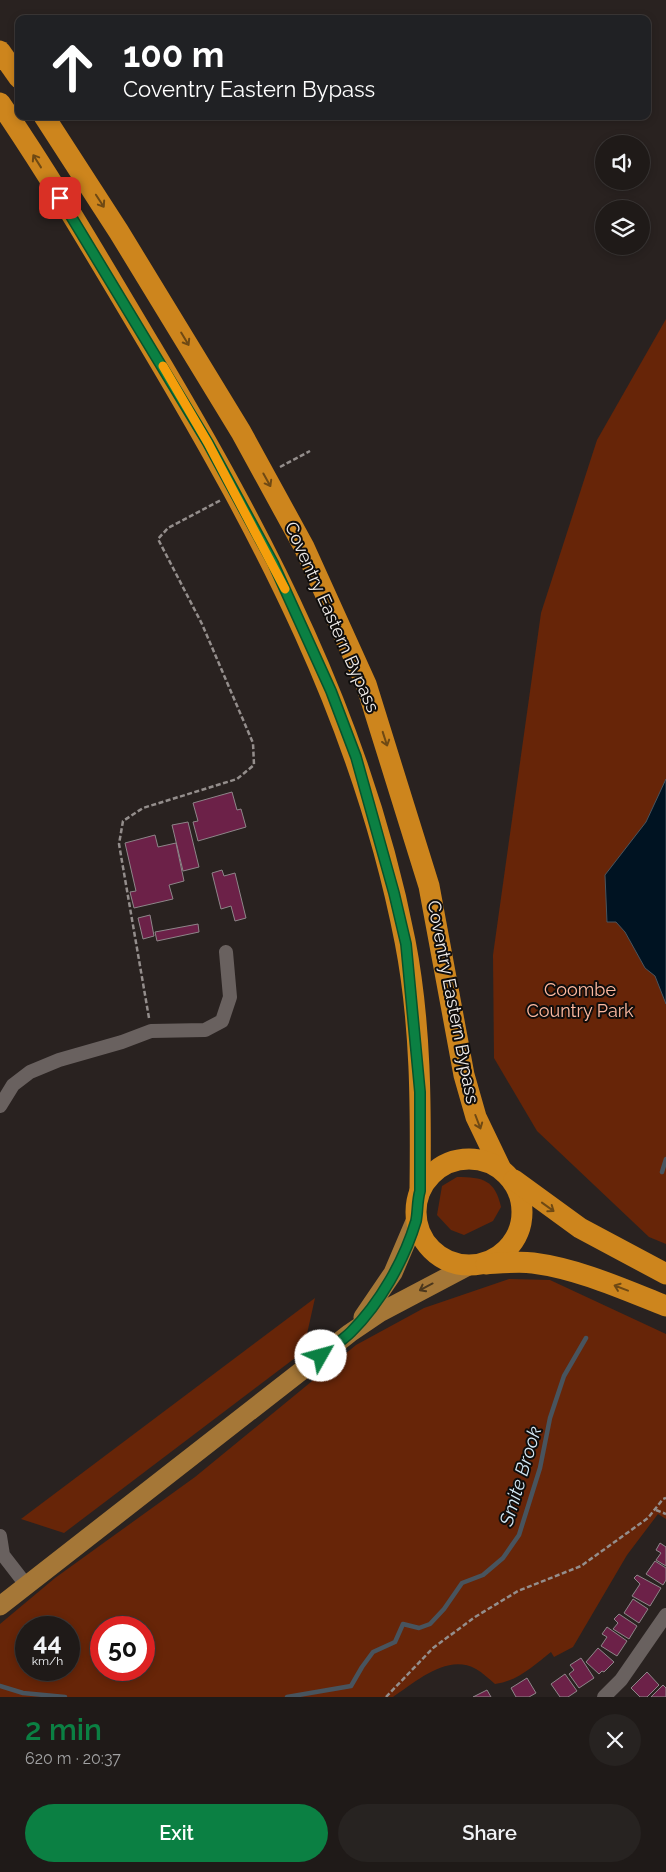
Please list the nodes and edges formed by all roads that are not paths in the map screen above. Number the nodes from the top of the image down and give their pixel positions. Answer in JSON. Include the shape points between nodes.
{"nodes":[{"id":1,"x":0,"y":51,"type":"edge"},
{"id":2,"x":15,"y":72,"type":"edge"},
{"id":3,"x":0,"y":103,"type":"edge"},
{"id":4,"x":47,"y":120,"type":"edge"},
{"id":5,"x":226,"y":952,"type":"dead end"},
{"id":6,"x":0,"y":1106,"type":"edge"},
{"id":7,"x":505,"y":1172,"type":"junction"},
{"id":8,"x":420,"y":1191,"type":"junction"},
{"id":9,"x":416,"y":1219,"type":"junction"},
{"id":10,"x":475,"y":1265,"type":"junction"},
{"id":11,"x":666,"y":1274,"type":"edge"},
{"id":12,"x":666,"y":1306,"type":"edge"},
{"id":13,"x":350,"y":1333,"type":"junction"},
{"id":14,"x":0,"y":1536,"type":"edge"},
{"id":15,"x":26,"y":1586,"type":"junction"},
{"id":16,"x":0,"y":1606,"type":"edge"},
{"id":17,"x":666,"y":1615,"type":"edge"},
{"id":18,"x":605,"y":1697,"type":"edge"}],
"edges":[{"from":1,"to":2,"type":"highway"},
{"from":8,"to":3,"type":"highway","name":"Coventry Eastern Bypass","one_way":true,"via":[[420,1092],[406,944],[356,757],[331,691],[273,563],[208,443],[91,246]]},
{"from":4,"to":7,"type":"highway","name":"Coventry Eastern Bypass","one_way":true,"via":[[120,232],[241,432],[304,546],[366,684],[429,886],[464,1075],[476,1117]]},
{"from":5,"to":6,"type":"street","via":[[230,997],[222,1020],[204,1030],[151,1031],[59,1060],[30,1072],[13,1085]]},
{"from":7,"to":8,"type":"highway","via":[[478,1159],[458,1160],[436,1170]]},
{"from":7,"to":10,"type":"highway","via":[[522,1200],[520,1229],[505,1251],[490,1261]]},
{"from":7,"to":11,"type":"highway","name":"Coventry Eastern Bypass","one_way":true,"via":[[580,1228]]},
{"from":8,"to":9,"type":"highway"},
{"from":9,"to":10,"type":"highway","via":[[421,1234],[434,1252],[453,1263]]},
{"from":9,"to":13,"type":"main road","via":[[393,1273],[379,1297]]},
{"from":12,"to":10,"type":"highway","one_way":true,"via":[[567,1270],[532,1263]]},
{"from":10,"to":13,"type":"main road","one_way":true,"via":[[380,1312]]},
{"from":13,"to":15,"type":"main road"},
{"from":14,"to":15,"type":"street","via":[[3,1555]]},
{"from":15,"to":16,"type":"main road"},
{"from":17,"to":18,"type":"street","via":[[621,1680]]}]}
